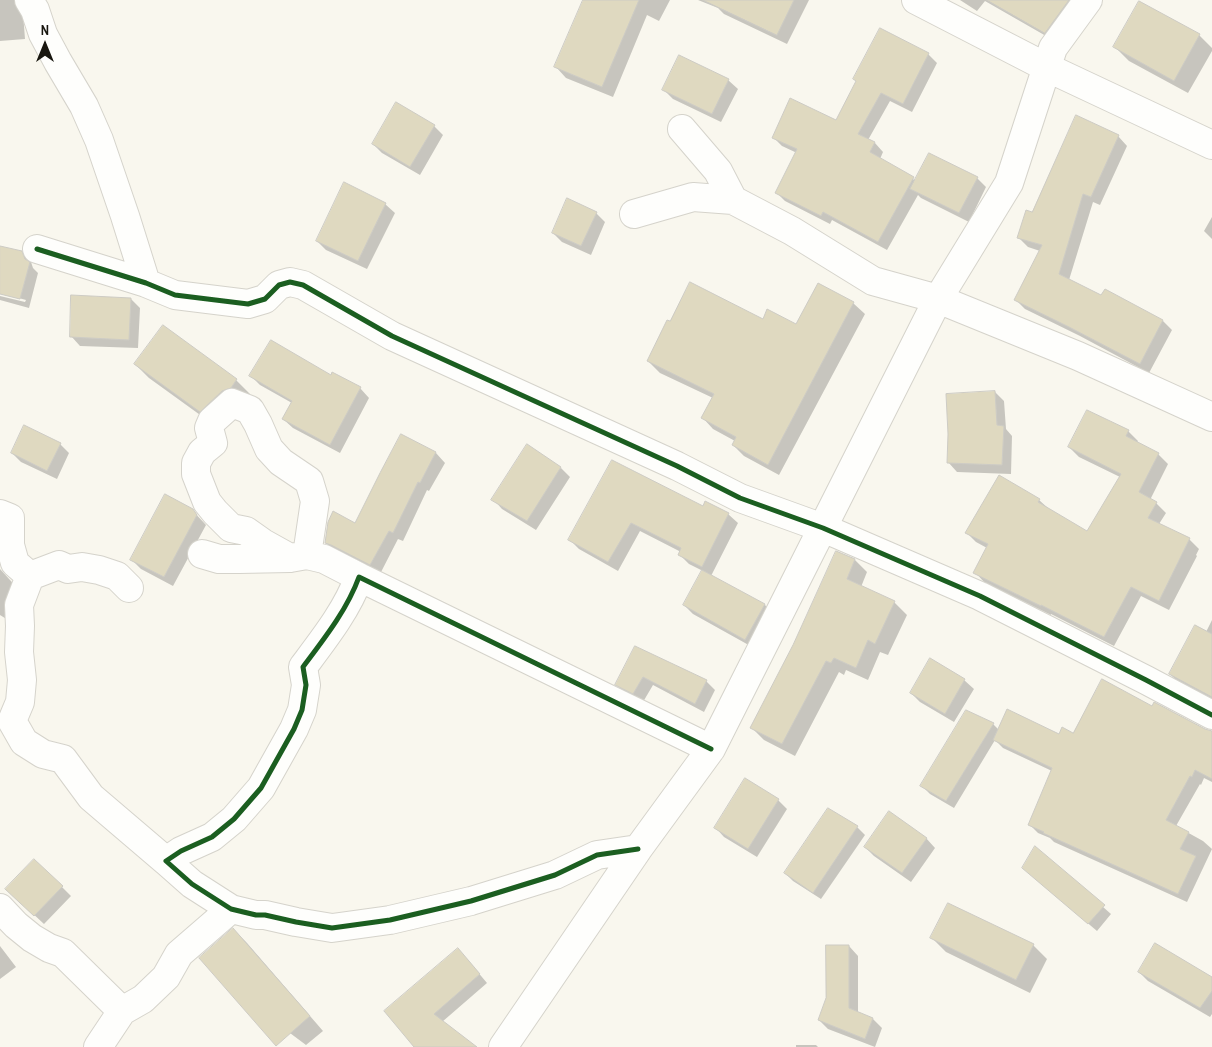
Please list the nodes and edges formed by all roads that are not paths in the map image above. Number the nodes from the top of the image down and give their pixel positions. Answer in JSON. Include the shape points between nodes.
{"nodes":[{"id":1,"x":29,"y":0,"type":"edge"},
{"id":2,"x":916,"y":0,"type":"edge"},
{"id":3,"x":1088,"y":0,"type":"edge"},
{"id":4,"x":1046,"y":67,"type":"junction"},
{"id":5,"x":682,"y":129,"type":"dead end"},
{"id":6,"x":1212,"y":144,"type":"edge"},
{"id":7,"x":733,"y":200,"type":"junction"},
{"id":8,"x":634,"y":214,"type":"dead end"},
{"id":9,"x":37,"y":249,"type":"dead end"},
{"id":10,"x":146,"y":283,"type":"junction"},
{"id":11,"x":938,"y":299,"type":"junction"},
{"id":12,"x":1212,"y":417,"type":"edge"},
{"id":13,"x":0,"y":514,"type":"edge"},
{"id":14,"x":823,"y":528,"type":"junction"},
{"id":15,"x":202,"y":554,"type":"dead end"},
{"id":16,"x":299,"y":557,"type":"junction"},
{"id":17,"x":30,"y":576,"type":"junction"},
{"id":18,"x":359,"y":577,"type":"junction"},
{"id":19,"x":129,"y":588,"type":"dead end"},
{"id":20,"x":1212,"y":715,"type":"edge"},
{"id":21,"x":711,"y":749,"type":"junction"},
{"id":22,"x":638,"y":849,"type":"junction"},
{"id":23,"x":166,"y":861,"type":"junction"},
{"id":24,"x":0,"y":908,"type":"edge"},
{"id":25,"x":230,"y":909,"type":"junction"},
{"id":26,"x":122,"y":1012,"type":"junction"},
{"id":27,"x":98,"y":1047,"type":"edge"},
{"id":28,"x":503,"y":1047,"type":"edge"}],
"edges":[{"from":1,"to":10,"type":"street","via":[[99,140]]},
{"from":2,"to":4,"type":"street"},
{"from":3,"to":4,"type":"street","via":[[1053,48]]},
{"from":4,"to":6,"type":"street"},
{"from":4,"to":11,"type":"street","via":[[1009,183]]},
{"from":5,"to":7,"type":"street","via":[[718,171]]},
{"from":7,"to":8,"type":"street","via":[[693,196]]},
{"from":7,"to":11,"type":"street","via":[[792,231],[873,281]]},
{"from":9,"to":10,"type":"street"},
{"from":10,"to":14,"type":"street","via":[[175,296],[248,304],[265,299],[279,285],[290,282],[303,285],[392,336],[740,498]]},
{"from":11,"to":12,"type":"street","via":[[1078,356]]},
{"from":11,"to":14,"type":"street"},
{"from":13,"to":17,"type":"street","via":[[10,518],[10,545],[15,563]]},
{"from":14,"to":20,"type":"street","via":[[980,596]]},
{"from":14,"to":21,"type":"street"},
{"from":15,"to":16,"type":"street","via":[[219,559]]},
{"from":16,"to":16,"type":"street","via":[[315,500],[309,481],[281,462],[269,449],[250,410],[232,403],[212,421],[209,428],[213,443],[202,452],[196,463],[196,474],[207,502],[230,528],[246,531],[263,543]]},
{"from":16,"to":18,"type":"street","via":[[324,560]]},
{"from":17,"to":19,"type":"street","via":[[59,565],[68,569],[99,570],[117,576]]},
{"from":17,"to":23,"type":"street","via":[[19,605],[22,680],[20,702],[12,721],[24,742],[43,754],[63,759],[91,798]]},
{"from":18,"to":21,"type":"street"},
{"from":18,"to":23,"type":"street","via":[[327,635],[303,667],[306,685],[302,710],[261,788],[234,819],[212,837]]},
{"from":21,"to":22,"type":"street"},
{"from":22,"to":25,"type":"street","via":[[597,856],[555,875],[471,901],[390,920],[332,928]]},
{"from":22,"to":28,"type":"street"},
{"from":23,"to":25,"type":"street","via":[[192,884]]},
{"from":24,"to":26,"type":"street","via":[[32,938],[63,954]]},
{"from":25,"to":26,"type":"street","via":[[179,954],[166,977],[143,999]]},
{"from":26,"to":27,"type":"street"}]}
